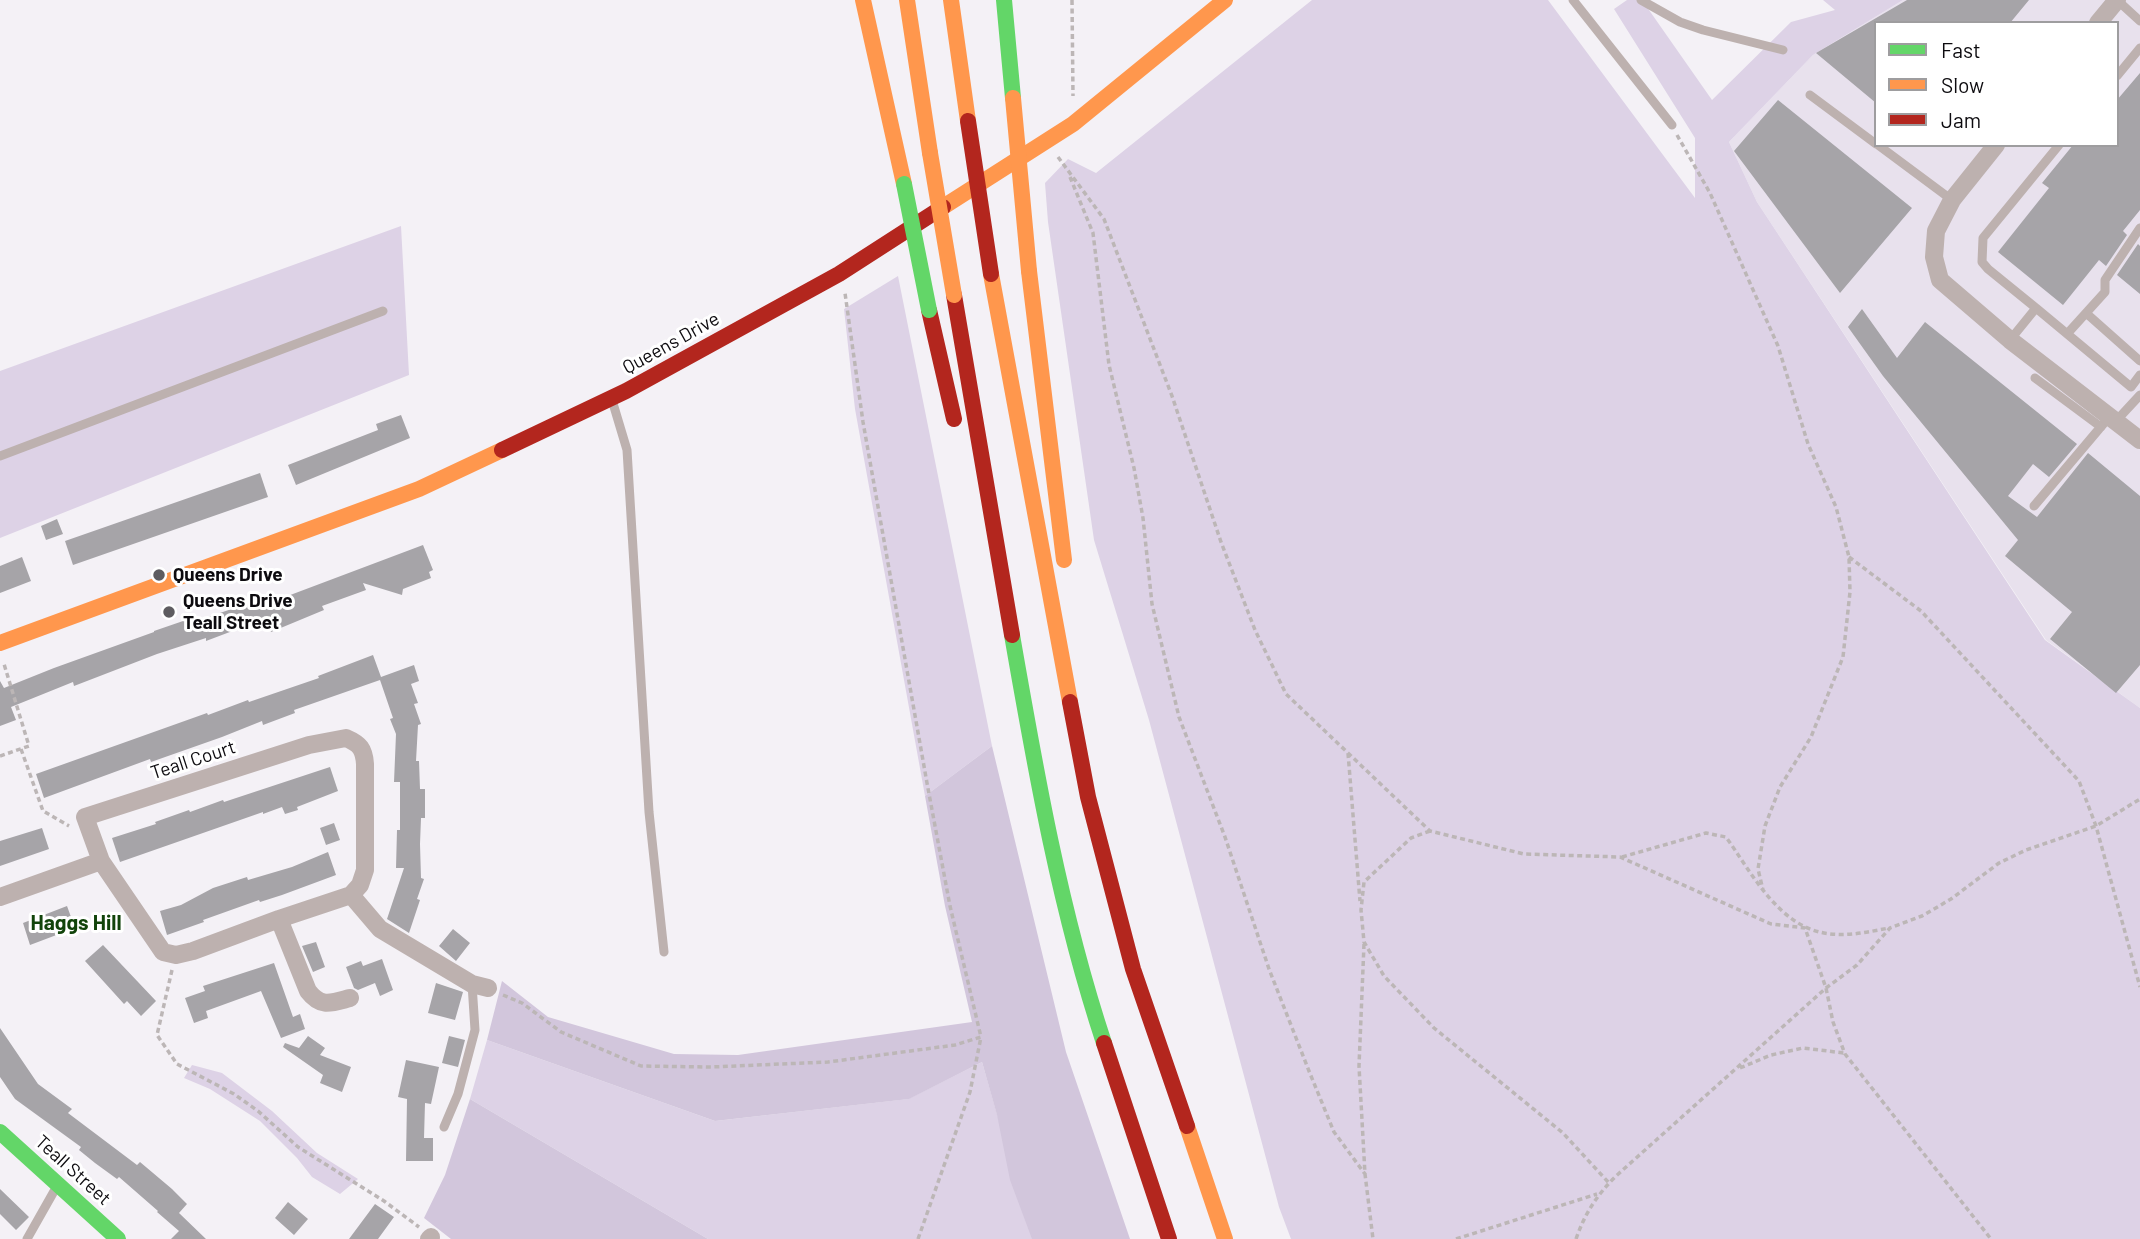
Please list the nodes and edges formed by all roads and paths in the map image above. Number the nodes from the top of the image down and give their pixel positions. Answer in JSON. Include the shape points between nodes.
{"nodes":[{"id":1,"x":863,"y":0,"type":"edge"},
{"id":2,"x":907,"y":0,"type":"edge"},
{"id":3,"x":951,"y":0,"type":"edge"},
{"id":4,"x":1004,"y":0,"type":"edge"},
{"id":5,"x":1072,"y":0,"type":"edge"},
{"id":6,"x":1225,"y":0,"type":"edge"},
{"id":7,"x":1573,"y":0,"type":"edge"},
{"id":8,"x":1641,"y":0,"type":"edge"},
{"id":9,"x":2117,"y":0,"type":"edge"},
{"id":10,"x":2100,"y":21,"type":"edge"},
{"id":11,"x":2140,"y":21,"type":"edge"},
{"id":12,"x":2140,"y":48,"type":"edge"},
{"id":13,"x":1783,"y":50,"type":"dead end"},
{"id":14,"x":2119,"y":74,"type":"edge"},
{"id":15,"x":1810,"y":95,"type":"dead end"},
{"id":16,"x":1073,"y":124,"type":"junction"},
{"id":17,"x":1672,"y":125,"type":"joint"},
{"id":18,"x":1046,"y":141,"type":"junction"},
{"id":19,"x":1874,"y":142,"type":"edge"},
{"id":20,"x":1881,"y":147,"type":"edge"},
{"id":21,"x":1994,"y":147,"type":"edge"},
{"id":22,"x":2057,"y":147,"type":"edge"},
{"id":23,"x":1068,"y":171,"type":"junction"},
{"id":24,"x":1952,"y":200,"type":"junction"},
{"id":25,"x":2140,"y":228,"type":"edge"},
{"id":26,"x":839,"y":274,"type":"junction"},
{"id":27,"x":2036,"y":308,"type":"junction"},
{"id":28,"x":383,"y":311,"type":"dead end"},
{"id":29,"x":2086,"y":313,"type":"junction"},
{"id":30,"x":2067,"y":334,"type":"junction"},
{"id":31,"x":2010,"y":340,"type":"junction"},
{"id":32,"x":2140,"y":361,"type":"edge"},
{"id":33,"x":2140,"y":375,"type":"edge"},
{"id":34,"x":2035,"y":378,"type":"dead end"},
{"id":35,"x":2140,"y":395,"type":"edge"},
{"id":36,"x":611,"y":398,"type":"junction"},
{"id":37,"x":2109,"y":421,"type":"junction"},
{"id":38,"x":957,"y":430,"type":"dead end"},
{"id":39,"x":2140,"y":440,"type":"edge"},
{"id":40,"x":0,"y":456,"type":"edge"},
{"id":41,"x":972,"y":498,"type":"dead end"},
{"id":42,"x":2034,"y":506,"type":"dead end"},
{"id":43,"x":1849,"y":557,"type":"junction"},
{"id":44,"x":1066,"y":575,"type":"dead end"},
{"id":45,"x":1068,"y":603,"type":"dead end"},
{"id":46,"x":0,"y":643,"type":"edge"},
{"id":47,"x":4,"y":664,"type":"dead end"},
{"id":48,"x":21,"y":749,"type":"junction"},
{"id":49,"x":1348,"y":753,"type":"junction"},
{"id":50,"x":0,"y":757,"type":"edge"},
{"id":51,"x":1088,"y":797,"type":"junction"},
{"id":52,"x":2140,"y":799,"type":"edge"},
{"id":53,"x":1042,"y":807,"type":"junction"},
{"id":54,"x":86,"y":820,"type":"junction"},
{"id":55,"x":2096,"y":826,"type":"junction"},
{"id":56,"x":1430,"y":831,"type":"junction"},
{"id":57,"x":1620,"y":858,"type":"junction"},
{"id":58,"x":101,"y":861,"type":"junction"},
{"id":59,"x":1763,"y":890,"type":"junction"},
{"id":60,"x":352,"y":895,"type":"junction"},
{"id":61,"x":0,"y":897,"type":"edge"},
{"id":62,"x":1361,"y":910,"type":"junction"},
{"id":63,"x":279,"y":919,"type":"junction"},
{"id":64,"x":1805,"y":928,"type":"junction"},
{"id":65,"x":1889,"y":928,"type":"junction"},
{"id":66,"x":1364,"y":942,"type":"junction"},
{"id":67,"x":664,"y":952,"type":"dead end"},
{"id":68,"x":176,"y":955,"type":"junction"},
{"id":69,"x":480,"y":986,"type":"junction"},
{"id":70,"x":2140,"y":987,"type":"edge"},
{"id":71,"x":1826,"y":988,"type":"junction"},
{"id":72,"x":350,"y":998,"type":"dead end"},
{"id":73,"x":981,"y":1037,"type":"junction"},
{"id":74,"x":1845,"y":1054,"type":"junction"},
{"id":75,"x":1735,"y":1070,"type":"junction"},
{"id":76,"x":443,"y":1127,"type":"dead end"},
{"id":77,"x":0,"y":1132,"type":"edge"},
{"id":78,"x":1365,"y":1174,"type":"junction"},
{"id":79,"x":1609,"y":1183,"type":"junction"},
{"id":80,"x":58,"y":1184,"type":"junction"},
{"id":81,"x":1598,"y":1194,"type":"junction"},
{"id":82,"x":430,"y":1238,"type":"edge"},
{"id":83,"x":27,"y":1239,"type":"edge"},
{"id":84,"x":118,"y":1239,"type":"edge"},
{"id":85,"x":918,"y":1239,"type":"edge"},
{"id":86,"x":1170,"y":1239,"type":"edge"},
{"id":87,"x":1225,"y":1239,"type":"edge"},
{"id":88,"x":1373,"y":1239,"type":"edge"},
{"id":89,"x":1456,"y":1239,"type":"edge"},
{"id":90,"x":1576,"y":1239,"type":"edge"},
{"id":91,"x":1991,"y":1239,"type":"edge"}],
"edges":[{"from":1,"to":38,"type":"main road","bridge":true},
{"from":2,"to":53,"type":"main road","bridge":true},
{"from":3,"to":51,"type":"main road","bridge":true,"via":[[991,274]]},
{"from":4,"to":44,"type":"main road","bridge":true,"via":[[1029,271]]},
{"from":5,"to":16,"type":"path"},
{"from":6,"to":16,"type":"main road","name":"Queens Drive"},
{"from":7,"to":17,"type":"lane"},
{"from":8,"to":13,"type":"lane","via":[[1680,22]]},
{"from":9,"to":10,"type":"street"},
{"from":9,"to":11,"type":"lane"},
{"from":12,"to":14,"type":"lane"},
{"from":15,"to":19,"type":"lane"},
{"from":16,"to":18,"type":"main road","name":"Queens Drive"},
{"from":17,"to":43,"type":"path","via":[[1710,193],[1778,346],[1808,444],[1836,507]]},
{"from":18,"to":23,"type":"path"},
{"from":18,"to":26,"type":"main road","name":"Queens Drive"},
{"from":20,"to":24,"type":"lane"},
{"from":21,"to":24,"type":"street"},
{"from":22,"to":27,"type":"lane","via":[[1983,238],[1982,262]]},
{"from":23,"to":49,"type":"path","via":[[1104,219],[1255,630],[1286,694]]},
{"from":23,"to":78,"type":"path","via":[[1093,233],[1109,365],[1143,518],[1152,604],[1179,717],[1269,969],[1334,1132]]},
{"from":24,"to":31,"type":"street","via":[[1936,231],[1934,257],[1940,281]]},
{"from":25,"to":29,"type":"lane","via":[[2105,280],[2105,292]]},
{"from":26,"to":36,"type":"main road","name":"Queens Drive"},
{"from":26,"to":73,"type":"path","via":[[927,783]]},
{"from":27,"to":30,"type":"lane"},
{"from":27,"to":31,"type":"lane"},
{"from":28,"to":40,"type":"lane"},
{"from":29,"to":30,"type":"lane"},
{"from":29,"to":32,"type":"lane"},
{"from":30,"to":33,"type":"lane","via":[[2132,387]]},
{"from":31,"to":37,"type":"street"},
{"from":34,"to":37,"type":"lane"},
{"from":35,"to":37,"type":"lane"},
{"from":36,"to":46,"type":"main road","name":"Queens Drive","via":[[419,489]]},
{"from":36,"to":67,"type":"lane","via":[[627,450],[649,812]]},
{"from":37,"to":39,"type":"street"},
{"from":37,"to":42,"type":"lane"},
{"from":41,"to":53,"type":"main road"},
{"from":43,"to":55,"type":"path","via":[[1922,611],[2079,781]]},
{"from":43,"to":59,"type":"path","via":[[1843,657],[1811,737],[1780,788],[1765,826],[1758,869]]},
{"from":45,"to":51,"type":"main road"},
{"from":47,"to":48,"type":"path","via":[[29,746]]},
{"from":48,"to":50,"type":"path"},
{"from":48,"to":54,"type":"path","via":[[43,811],[69,826]]},
{"from":49,"to":56,"type":"path"},
{"from":49,"to":62,"type":"path"},
{"from":51,"to":87,"type":"main road","via":[[1133,969]]},
{"from":52,"to":55,"type":"path"},
{"from":53,"to":86,"type":"main road","via":[[1086,988]]},
{"from":54,"to":58,"type":"street"},
{"from":54,"to":60,"type":"street","name":"Teall Court","via":[[296,749],[346,738],[364,750],[365,764],[365,870]]},
{"from":55,"to":65,"type":"path","via":[[2026,850],[1951,900]]},
{"from":55,"to":70,"type":"path"},
{"from":56,"to":57,"type":"path","via":[[1524,854]]},
{"from":56,"to":62,"type":"path","via":[[1411,838],[1364,882]]},
{"from":57,"to":59,"type":"path","via":[[1706,833],[1726,837]]},
{"from":57,"to":64,"type":"path","via":[[1771,924]]},
{"from":58,"to":61,"type":"street"},
{"from":58,"to":68,"type":"street","via":[[158,946]]},
{"from":59,"to":64,"type":"path"},
{"from":60,"to":63,"type":"street"},
{"from":60,"to":69,"type":"street","via":[[380,929]]},
{"from":62,"to":66,"type":"path"},
{"from":63,"to":68,"type":"street"},
{"from":63,"to":72,"type":"street","via":[[314,1000],[327,1003]]},
{"from":64,"to":65,"type":"path","via":[[1849,934]]},
{"from":64,"to":71,"type":"path"},
{"from":65,"to":71,"type":"path","via":[[1857,965]]},
{"from":66,"to":78,"type":"path","via":[[1359,1066]]},
{"from":66,"to":79,"type":"path","via":[[1384,976],[1434,1028],[1563,1133]]},
{"from":68,"to":82,"type":"path","via":[[157,1035],[177,1064],[234,1094],[298,1147],[384,1201]]},
{"from":69,"to":73,"type":"path","via":[[522,1003],[561,1032],[642,1066],[828,1062],[955,1045]]},
{"from":69,"to":76,"type":"lane","via":[[475,1030],[458,1094]]},
{"from":71,"to":74,"type":"path"},
{"from":71,"to":75,"type":"path"},
{"from":73,"to":85,"type":"path","via":[[970,1091]]},
{"from":74,"to":75,"type":"path","via":[[1803,1048]]},
{"from":74,"to":91,"type":"path"},
{"from":75,"to":79,"type":"path"},
{"from":77,"to":80,"type":"main road","name":"Teall Street"},
{"from":78,"to":88,"type":"path"},
{"from":79,"to":81,"type":"path"},
{"from":80,"to":83,"type":"lane"},
{"from":80,"to":84,"type":"main road","name":"Teall Street"},
{"from":81,"to":89,"type":"path"},
{"from":81,"to":90,"type":"path"}]}
